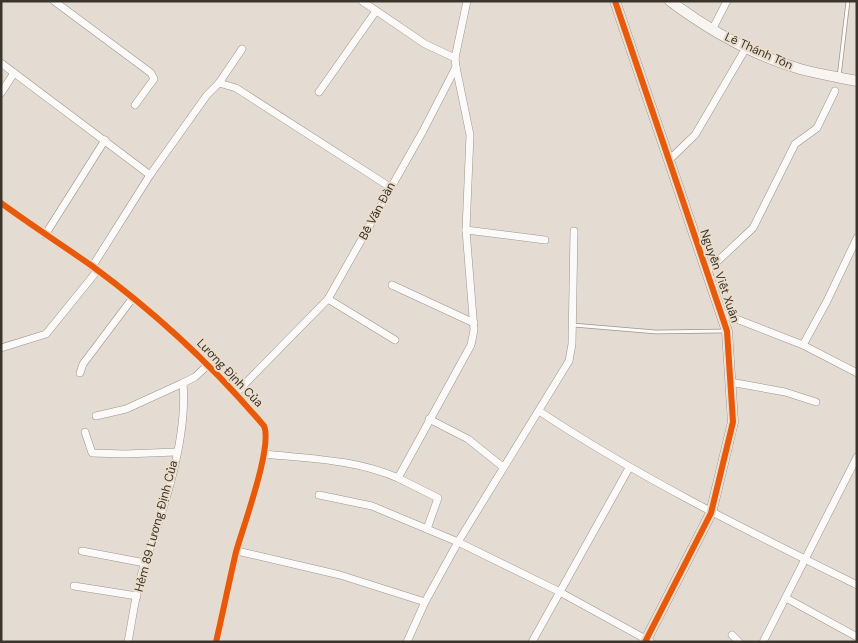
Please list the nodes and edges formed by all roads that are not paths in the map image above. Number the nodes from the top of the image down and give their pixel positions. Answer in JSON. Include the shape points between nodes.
{"nodes":[{"id":1,"x":54,"y":1,"type":"edge"},
{"id":2,"x":362,"y":1,"type":"edge"},
{"id":3,"x":467,"y":1,"type":"edge"},
{"id":4,"x":624,"y":1,"type":"edge"},
{"id":5,"x":670,"y":1,"type":"edge"},
{"id":6,"x":727,"y":1,"type":"edge"},
{"id":7,"x":848,"y":1,"type":"edge"},
{"id":8,"x":616,"y":6,"type":"edge"},
{"id":9,"x":376,"y":11,"type":"junction"},
{"id":10,"x":712,"y":30,"type":"junction"},
{"id":11,"x":746,"y":48,"type":"junction"},
{"id":12,"x":242,"y":49,"type":"dead end"},
{"id":13,"x":455,"y":58,"type":"junction"},
{"id":14,"x":1,"y":63,"type":"edge"},
{"id":15,"x":456,"y":67,"type":"junction"},
{"id":16,"x":14,"y":73,"type":"junction"},
{"id":17,"x":839,"y":77,"type":"junction"},
{"id":18,"x":857,"y":81,"type":"edge"},
{"id":19,"x":219,"y":83,"type":"junction"},
{"id":20,"x":834,"y":91,"type":"dead end"},
{"id":21,"x":319,"y":92,"type":"dead end"},
{"id":22,"x":1,"y":93,"type":"edge"},
{"id":23,"x":136,"y":105,"type":"dead end"},
{"id":24,"x":105,"y":140,"type":"junction"},
{"id":25,"x":669,"y":160,"type":"junction"},
{"id":26,"x":150,"y":175,"type":"junction"},
{"id":27,"x":390,"y":187,"type":"junction"},
{"id":28,"x":1,"y":203,"type":"edge"},
{"id":29,"x":466,"y":230,"type":"junction"},
{"id":30,"x":574,"y":231,"type":"dead end"},
{"id":31,"x":45,"y":235,"type":"junction"},
{"id":32,"x":857,"y":238,"type":"edge"},
{"id":33,"x":544,"y":240,"type":"dead end"},
{"id":34,"x":95,"y":269,"type":"junction"},
{"id":35,"x":707,"y":271,"type":"junction"},
{"id":36,"x":392,"y":285,"type":"dead end"},
{"id":37,"x":132,"y":299,"type":"junction"},
{"id":38,"x":328,"y":300,"type":"junction"},
{"id":39,"x":721,"y":313,"type":"junction"},
{"id":40,"x":474,"y":323,"type":"junction"},
{"id":41,"x":572,"y":325,"type":"junction"},
{"id":42,"x":727,"y":332,"type":"junction"},
{"id":43,"x":395,"y":340,"type":"dead end"},
{"id":44,"x":803,"y":345,"type":"junction"},
{"id":45,"x":1,"y":348,"type":"edge"},
{"id":46,"x":209,"y":364,"type":"junction"},
{"id":47,"x":80,"y":373,"type":"dead end"},
{"id":48,"x":857,"y":373,"type":"edge"},
{"id":49,"x":730,"y":382,"type":"junction"},
{"id":50,"x":183,"y":383,"type":"junction"},
{"id":51,"x":236,"y":393,"type":"junction"},
{"id":52,"x":816,"y":402,"type":"dead end"},
{"id":53,"x":539,"y":411,"type":"junction"},
{"id":54,"x":96,"y":416,"type":"dead end"},
{"id":55,"x":429,"y":419,"type":"junction"},
{"id":56,"x":85,"y":432,"type":"dead end"},
{"id":57,"x":176,"y":452,"type":"junction"},
{"id":58,"x":264,"y":454,"type":"junction"},
{"id":59,"x":857,"y":457,"type":"edge"},
{"id":60,"x":503,"y":467,"type":"junction"},
{"id":61,"x":630,"y":468,"type":"junction"},
{"id":62,"x":398,"y":478,"type":"junction"},
{"id":63,"x":319,"y":495,"type":"dead end"},
{"id":64,"x":711,"y":513,"type":"junction"},
{"id":65,"x":426,"y":528,"type":"junction"},
{"id":66,"x":458,"y":542,"type":"junction"},
{"id":67,"x":82,"y":551,"type":"dead end"},
{"id":68,"x":237,"y":551,"type":"junction"},
{"id":69,"x":806,"y":560,"type":"junction"},
{"id":70,"x":145,"y":563,"type":"junction"},
{"id":71,"x":857,"y":585,"type":"edge"},
{"id":72,"x":74,"y":586,"type":"dead end"},
{"id":73,"x":558,"y":591,"type":"junction"},
{"id":74,"x":137,"y":596,"type":"junction"},
{"id":75,"x":786,"y":598,"type":"junction"},
{"id":76,"x":425,"y":602,"type":"junction"},
{"id":77,"x":732,"y":635,"type":"dead end"},
{"id":78,"x":857,"y":637,"type":"edge"},
{"id":79,"x":648,"y":641,"type":"edge"},
{"id":80,"x":128,"y":642,"type":"edge"},
{"id":81,"x":216,"y":642,"type":"edge"},
{"id":82,"x":407,"y":642,"type":"edge"},
{"id":83,"x":532,"y":642,"type":"edge"},
{"id":84,"x":739,"y":642,"type":"edge"},
{"id":85,"x":763,"y":642,"type":"edge"}],
"edges":[{"from":1,"to":23,"type":"street","via":[[154,76]]},
{"from":2,"to":9,"type":"street"},
{"from":3,"to":13,"type":"street"},
{"from":4,"to":8,"type":"street"},
{"from":5,"to":10,"type":"street","name":"Lê Thánh Tôn"},
{"from":6,"to":10,"type":"street"},
{"from":7,"to":17,"type":"lane"},
{"from":8,"to":25,"type":"street","name":"Nguyễn Viết Xuân"},
{"from":9,"to":13,"type":"street","via":[[425,44]]},
{"from":9,"to":21,"type":"street"},
{"from":10,"to":11,"type":"street","name":"Lê Thánh Tôn"},
{"from":11,"to":17,"type":"street","name":"Lê Thánh Tôn","via":[[800,69]]},
{"from":11,"to":25,"type":"street","via":[[695,134]]},
{"from":12,"to":19,"type":"street"},
{"from":13,"to":15,"type":"street"},
{"from":14,"to":16,"type":"street"},
{"from":15,"to":27,"type":"street","name":"Bế Văn Đàn"},
{"from":15,"to":29,"type":"street","via":[[470,136]]},
{"from":16,"to":22,"type":"street"},
{"from":16,"to":24,"type":"street"},
{"from":17,"to":18,"type":"street","name":"Lê Thánh Tôn"},
{"from":19,"to":26,"type":"street"},
{"from":19,"to":27,"type":"street","via":[[230,85]]},
{"from":20,"to":35,"type":"street","via":[[816,128],[795,144],[753,228]]},
{"from":24,"to":26,"type":"street"},
{"from":24,"to":31,"type":"street"},
{"from":25,"to":35,"type":"street","name":"Nguyễn Viết Xuân"},
{"from":26,"to":34,"type":"street"},
{"from":27,"to":38,"type":"street","name":"Bế Văn Đàn"},
{"from":28,"to":31,"type":"street","name":"Lương Định Của"},
{"from":29,"to":33,"type":"street"},
{"from":29,"to":40,"type":"street"},
{"from":30,"to":41,"type":"street"},
{"from":31,"to":34,"type":"street","name":"Lương Định Của"},
{"from":32,"to":44,"type":"street"},
{"from":34,"to":37,"type":"street","name":"Lương Định Của"},
{"from":34,"to":45,"type":"street","via":[[46,334]]},
{"from":35,"to":39,"type":"street","name":"Nguyễn Viết Xuân"},
{"from":36,"to":40,"type":"street"},
{"from":37,"to":46,"type":"street","name":"Lương Định Của"},
{"from":37,"to":47,"type":"street"},
{"from":38,"to":43,"type":"street"},
{"from":38,"to":51,"type":"street","name":"Bế Văn Đàn"},
{"from":39,"to":42,"type":"street","name":"Nguyễn Viết Xuân"},
{"from":39,"to":44,"type":"street"},
{"from":40,"to":55,"type":"street","via":[[471,344]]},
{"from":41,"to":42,"type":"lane","via":[[656,332]]},
{"from":41,"to":53,"type":"street","via":[[569,361]]},
{"from":42,"to":49,"type":"street","name":"Nguyễn Viết Xuân"},
{"from":44,"to":48,"type":"street"},
{"from":46,"to":50,"type":"street"},
{"from":46,"to":51,"type":"street","name":"Lương Định Của"},
{"from":49,"to":52,"type":"street","via":[[785,392]]},
{"from":49,"to":64,"type":"street","name":"Nguyễn Viết Xuân","via":[[733,422]]},
{"from":50,"to":54,"type":"street","via":[[126,409]]},
{"from":50,"to":57,"type":"street","name":"Hẻm 89 Lương Định Của","via":[[184,412]]},
{"from":51,"to":58,"type":"street","name":"Lương Định Của","via":[[264,426]]},
{"from":53,"to":60,"type":"street"},
{"from":53,"to":61,"type":"street"},
{"from":55,"to":60,"type":"street","via":[[468,438]]},
{"from":55,"to":62,"type":"street"},
{"from":56,"to":57,"type":"street","via":[[92,453]]},
{"from":57,"to":70,"type":"street","name":"Hẻm 89 Lương Định Của","via":[[161,517]]},
{"from":58,"to":62,"type":"street","via":[[342,461]]},
{"from":58,"to":68,"type":"street","name":"Lương Định Của"},
{"from":59,"to":69,"type":"street"},
{"from":60,"to":66,"type":"street"},
{"from":61,"to":64,"type":"street"},
{"from":61,"to":73,"type":"street"},
{"from":62,"to":65,"type":"street","via":[[438,498]]},
{"from":63,"to":65,"type":"street","via":[[372,506]]},
{"from":64,"to":69,"type":"street"},
{"from":64,"to":79,"type":"street","name":"Nguyễn Viết Xuân"},
{"from":65,"to":66,"type":"street"},
{"from":66,"to":73,"type":"street"},
{"from":66,"to":76,"type":"street"},
{"from":67,"to":70,"type":"street"},
{"from":68,"to":76,"type":"street","via":[[340,575]]},
{"from":68,"to":81,"type":"street","name":"Lương Định Của"},
{"from":69,"to":71,"type":"street"},
{"from":69,"to":75,"type":"street"},
{"from":70,"to":74,"type":"street","name":"Hẻm 89 Lương Định Của"},
{"from":72,"to":74,"type":"street"},
{"from":73,"to":79,"type":"street"},
{"from":73,"to":83,"type":"street"},
{"from":74,"to":80,"type":"street","name":"Hẻm 89 Lương Định Của"},
{"from":75,"to":78,"type":"street"},
{"from":75,"to":85,"type":"street"},
{"from":76,"to":82,"type":"street"},
{"from":77,"to":84,"type":"street"}]}
